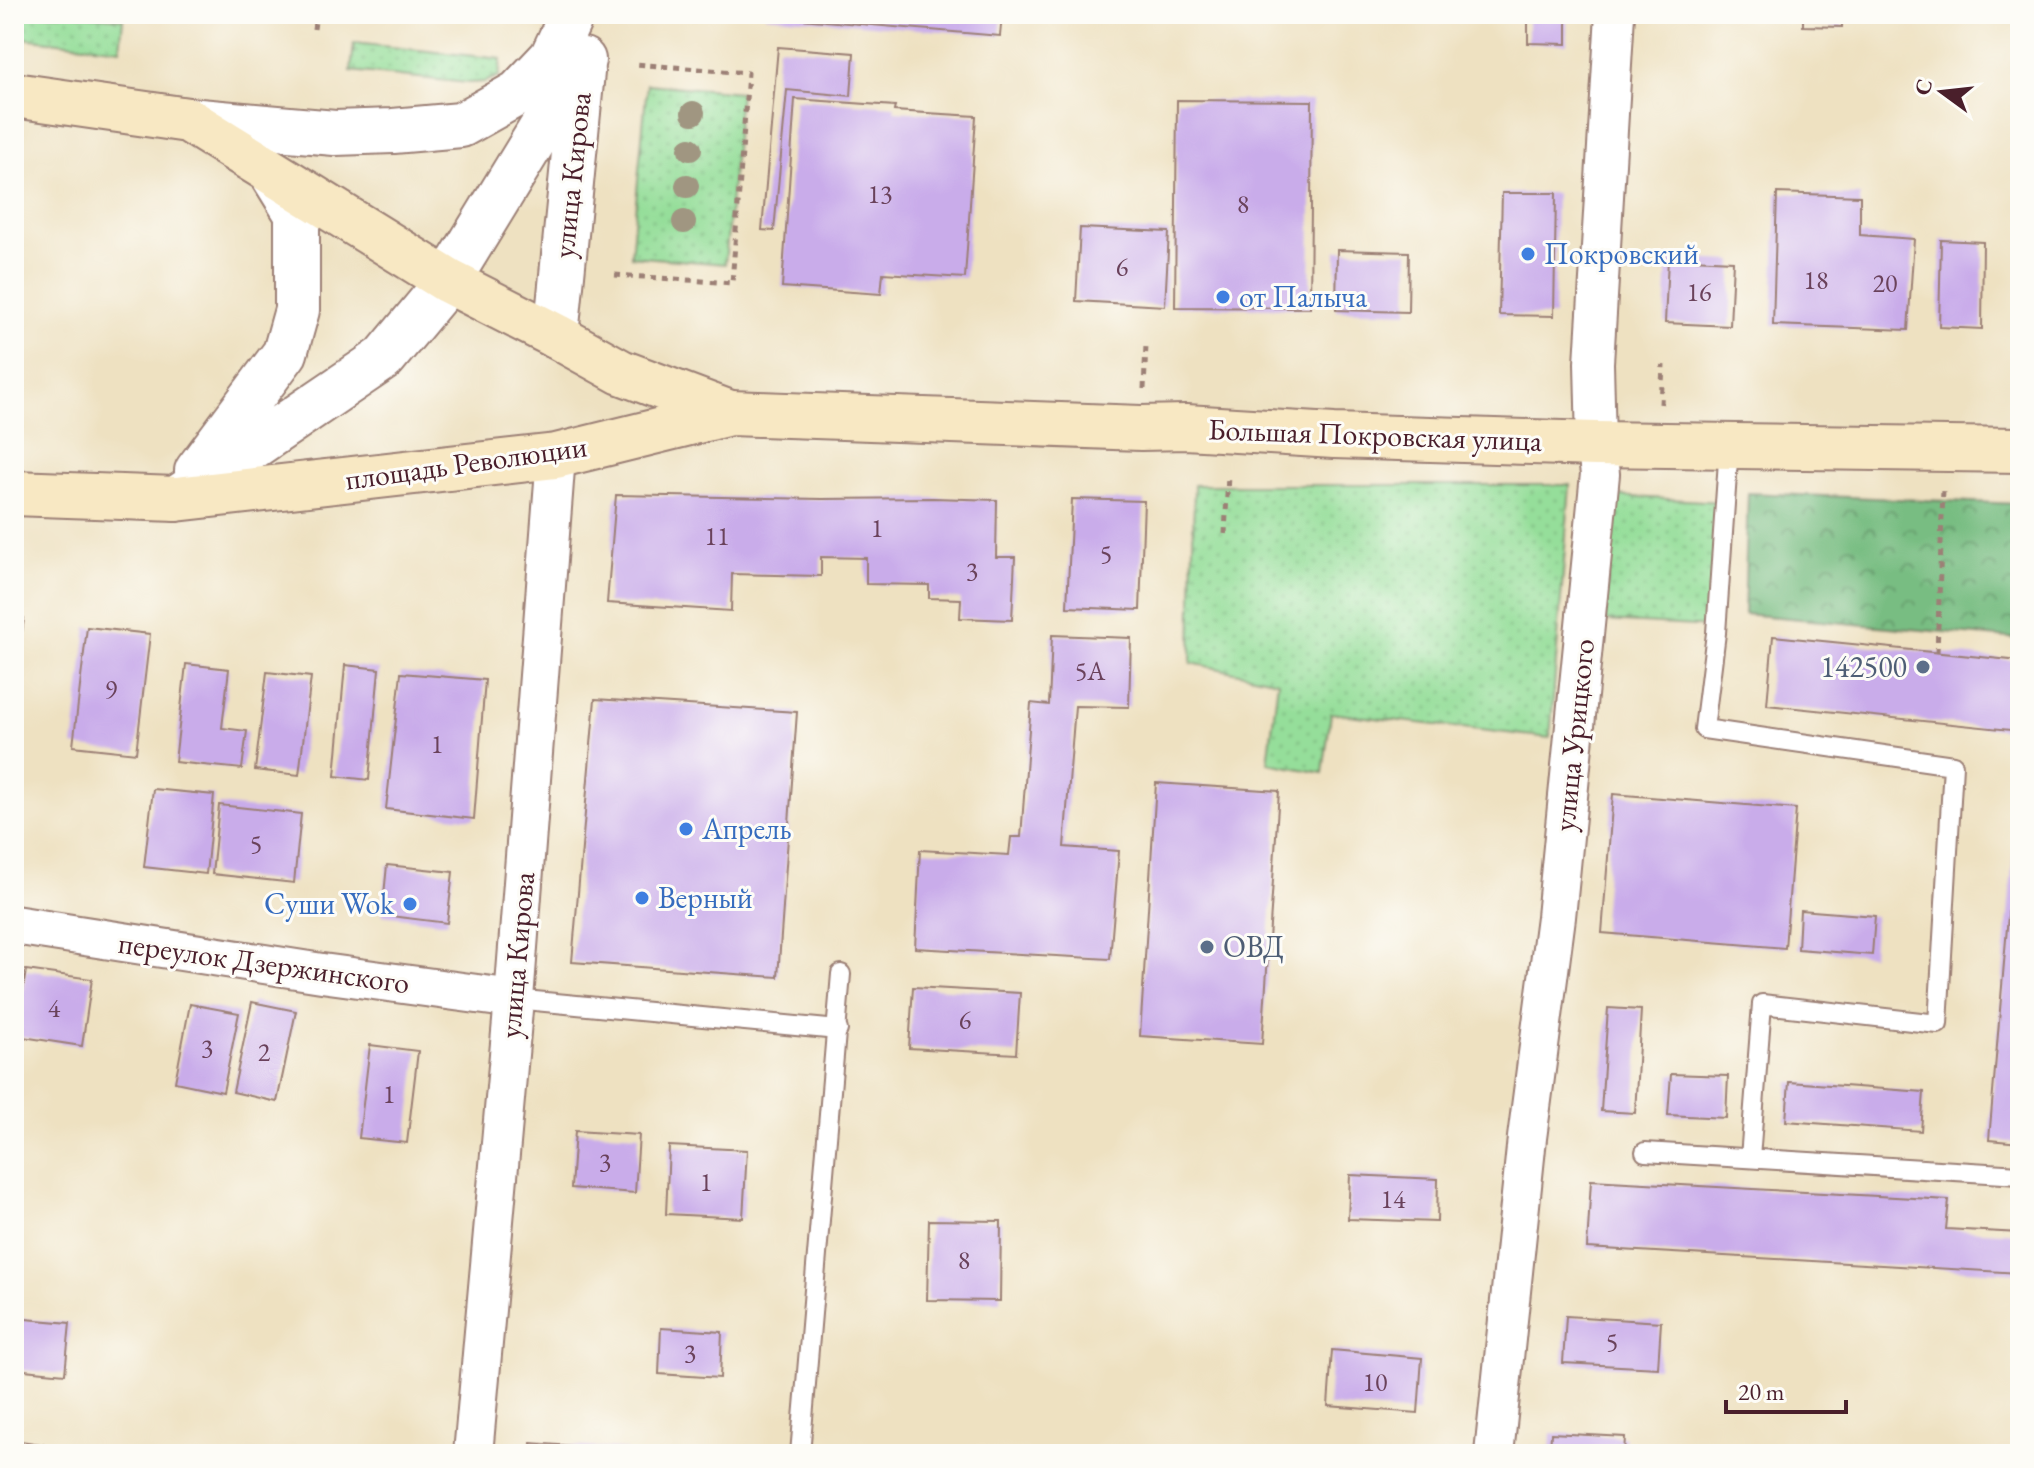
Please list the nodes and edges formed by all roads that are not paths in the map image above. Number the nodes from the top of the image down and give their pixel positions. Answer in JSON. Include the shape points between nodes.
{"nodes":[{"id":1,"x":572,"y":14,"type":"edge"},
{"id":2,"x":589,"y":14,"type":"edge"},
{"id":3,"x":1615,"y":14,"type":"edge"},
{"id":4,"x":583,"y":60,"type":"junction"},
{"id":5,"x":14,"y":95,"type":"edge"},
{"id":6,"x":188,"y":120,"type":"junction"},
{"id":7,"x":271,"y":172,"type":"junction"},
{"id":8,"x":448,"y":281,"type":"junction"},
{"id":9,"x":556,"y":336,"type":"junction"},
{"id":10,"x":730,"y":413,"type":"junction"},
{"id":11,"x":1596,"y":444,"type":"junction"},
{"id":12,"x":1729,"y":446,"type":"junction"},
{"id":13,"x":2020,"y":450,"type":"edge"},
{"id":14,"x":556,"y":456,"type":"junction"},
{"id":15,"x":14,"y":493,"type":"edge"},
{"id":16,"x":176,"y":499,"type":"junction"},
{"id":17,"x":14,"y":925,"type":"edge"},
{"id":18,"x":841,"y":974,"type":"dead end"},
{"id":19,"x":514,"y":999,"type":"junction"},
{"id":20,"x":838,"y":1030,"type":"junction"},
{"id":21,"x":1645,"y":1152,"type":"dead end"},
{"id":22,"x":1750,"y":1158,"type":"junction"},
{"id":23,"x":2020,"y":1175,"type":"edge"},
{"id":24,"x":473,"y":1454,"type":"edge"},
{"id":25,"x":800,"y":1454,"type":"edge"},
{"id":26,"x":1494,"y":1454,"type":"edge"}],
"edges":[{"from":1,"to":6,"type":"street","via":[[552,57],[518,93],[461,125],[335,133]]},
{"from":2,"to":4,"type":"street","name":"улица Кирова"},
{"from":3,"to":11,"type":"street","name":"улица Урицкого","via":[[1594,363]]},
{"from":4,"to":8,"type":"street"},
{"from":4,"to":9,"type":"street","name":"улица Кирова"},
{"from":5,"to":6,"type":"main road"},
{"from":6,"to":7,"type":"main road"},
{"from":7,"to":8,"type":"main road"},
{"from":7,"to":16,"type":"street","via":[[297,214],[297,310],[285,353]]},
{"from":8,"to":9,"type":"main road"},
{"from":8,"to":16,"type":"street","via":[[384,358]]},
{"from":9,"to":10,"type":"main road","via":[[621,372]]},
{"from":10,"to":11,"type":"main road","name":"Большая Покровская улица"},
{"from":10,"to":14,"type":"main road","name":"площадь Революции"},
{"from":11,"to":12,"type":"main road","name":"Большая Покровская улица"},
{"from":11,"to":26,"type":"street","name":"улица Урицкого","via":[[1600,474],[1558,901]]},
{"from":12,"to":13,"type":"main road","name":"Большая Покровская улица"},
{"from":12,"to":22,"type":"lane","via":[[1704,729],[1953,765],[1938,1024],[1762,1004]]},
{"from":14,"to":16,"type":"main road","name":"площадь Революции"},
{"from":14,"to":19,"type":"street","name":"улица Кирова"},
{"from":15,"to":16,"type":"main road","name":"площадь Революции"},
{"from":17,"to":19,"type":"street","name":"переулок Дзержинского"},
{"from":18,"to":20,"type":"lane"},
{"from":19,"to":20,"type":"lane"},
{"from":19,"to":24,"type":"street","name":"улица Кирова"},
{"from":20,"to":25,"type":"lane"},
{"from":21,"to":22,"type":"lane"},
{"from":22,"to":23,"type":"lane"}]}
